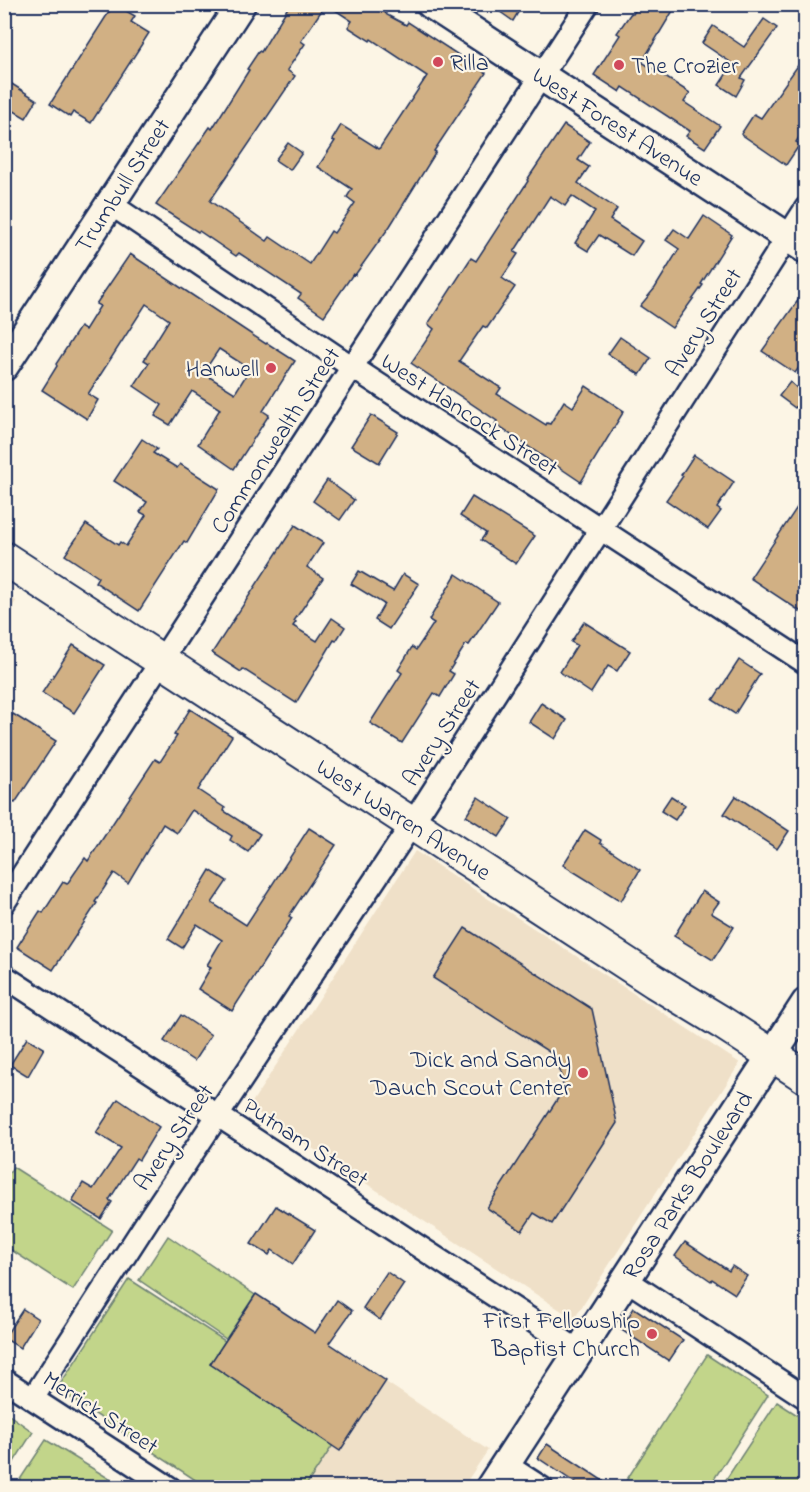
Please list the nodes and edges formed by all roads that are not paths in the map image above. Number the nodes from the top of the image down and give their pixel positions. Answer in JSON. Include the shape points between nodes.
{"nodes":[{"id":1,"x":241,"y":4,"type":"edge"},
{"id":2,"x":431,"y":4,"type":"edge"},
{"id":3,"x":588,"y":4,"type":"edge"},
{"id":4,"x":541,"y":76,"type":"junction"},
{"id":5,"x":109,"y":203,"type":"junction"},
{"id":6,"x":806,"y":208,"type":"edge"},
{"id":7,"x":796,"y":242,"type":"edge"},
{"id":8,"x":4,"y":366,"type":"edge"},
{"id":9,"x":352,"y":367,"type":"junction"},
{"id":10,"x":602,"y":530,"type":"junction"},
{"id":11,"x":4,"y":558,"type":"edge"},
{"id":12,"x":162,"y":661,"type":"junction"},
{"id":13,"x":806,"y":663,"type":"edge"},
{"id":14,"x":412,"y":824,"type":"junction"},
{"id":15,"x":4,"y":903,"type":"edge"},
{"id":16,"x":4,"y":976,"type":"edge"},
{"id":17,"x":806,"y":1003,"type":"edge"},
{"id":18,"x":771,"y":1055,"type":"junction"},
{"id":19,"x":806,"y":1077,"type":"edge"},
{"id":20,"x":218,"y":1115,"type":"junction"},
{"id":21,"x":625,"y":1279,"type":"junction"},
{"id":22,"x":579,"y":1351,"type":"junction"},
{"id":23,"x":4,"y":1380,"type":"edge"},
{"id":24,"x":33,"y":1398,"type":"junction"},
{"id":25,"x":806,"y":1398,"type":"edge"},
{"id":26,"x":505,"y":1464,"type":"junction"},
{"id":27,"x":156,"y":1484,"type":"edge"},
{"id":28,"x":490,"y":1488,"type":"edge"},
{"id":29,"x":542,"y":1488,"type":"edge"}],
"edges":[{"from":1,"to":5,"type":"street","name":"Trumbull Street"},
{"from":2,"to":4,"type":"street","name":"West Forest Avenue"},
{"from":3,"to":4,"type":"street","name":"Commonwealth Street"},
{"from":4,"to":7,"type":"street","name":"West Forest Avenue"},
{"from":4,"to":9,"type":"street","name":"Commonwealth Street"},
{"from":5,"to":8,"type":"street","name":"Trumbull Street"},
{"from":5,"to":9,"type":"street","name":"West Hancock Street"},
{"from":6,"to":7,"type":"street","name":"Avery Street"},
{"from":7,"to":10,"type":"street","name":"Avery Street"},
{"from":9,"to":10,"type":"street","name":"West Hancock Street"},
{"from":9,"to":12,"type":"street","name":"Commonwealth Street"},
{"from":10,"to":13,"type":"street","name":"West Hancock Street"},
{"from":10,"to":14,"type":"street","name":"Avery Street"},
{"from":11,"to":12,"type":"main road","name":"West Warren Avenue"},
{"from":12,"to":14,"type":"main road","name":"West Warren Avenue"},
{"from":12,"to":15,"type":"street","name":"Commonwealth Street"},
{"from":14,"to":18,"type":"main road","name":"West Warren Avenue"},
{"from":14,"to":20,"type":"street","name":"Avery Street"},
{"from":16,"to":20,"type":"street","name":"Putnam Street"},
{"from":17,"to":18,"type":"street","name":"Rosa Parks Boulevard"},
{"from":18,"to":19,"type":"main road","name":"West Warren Avenue"},
{"from":18,"to":21,"type":"street","name":"Rosa Parks Boulevard"},
{"from":20,"to":22,"type":"street","name":"Putnam Street"},
{"from":20,"to":24,"type":"street","name":"Avery Street"},
{"from":21,"to":22,"type":"street","name":"Rosa Parks Boulevard"},
{"from":21,"to":25,"type":"street"},
{"from":22,"to":26,"type":"street","name":"Rosa Parks Boulevard"},
{"from":23,"to":24,"type":"street","name":"Merrick Street"},
{"from":24,"to":27,"type":"street","name":"Merrick Street"},
{"from":26,"to":28,"type":"street","name":"Rosa Parks Boulevard"},
{"from":26,"to":29,"type":"street"}]}
